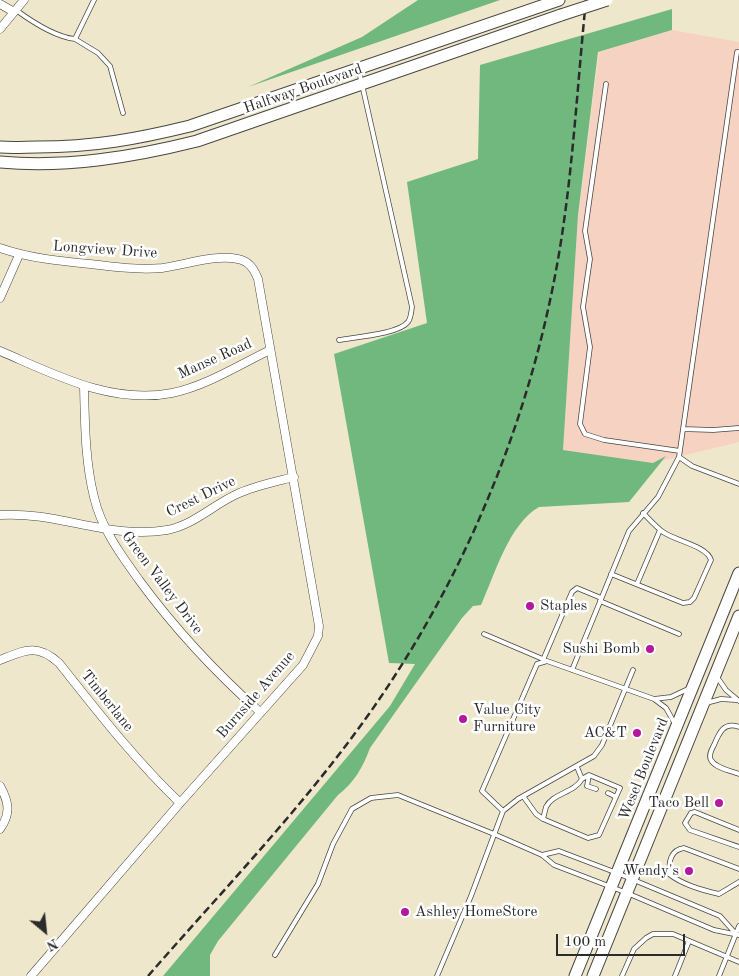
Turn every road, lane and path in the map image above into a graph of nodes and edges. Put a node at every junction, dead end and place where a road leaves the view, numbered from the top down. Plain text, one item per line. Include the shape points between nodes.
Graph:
1 (24, 0) edge
2 (94, 0) edge
3 (559, 0) edge
4 (607, 0) edge
5 (0, 4) edge
6 (15, 11) junction
7 (0, 28) edge
8 (75, 39) junction
9 (739, 52) edge
10 (358, 69) junction
11 (363, 84) junction
12 (606, 84) dead end
13 (123, 113) dead end
14 (0, 147) edge
15 (0, 162) edge
16 (0, 248) edge
17 (19, 255) junction
18 (238, 259) joint
19 (0, 298) edge
20 (339, 340) dead end
21 (270, 350) junction
22 (0, 351) edge
23 (84, 387) junction
24 (739, 428) edge
25 (684, 429) junction
26 (680, 451) junction
27 (679, 457) junction
28 (294, 477) junction
29 (739, 484) edge
30 (643, 513) junction
31 (0, 515) edge
32 (105, 528) junction
33 (660, 530) junction
34 (739, 573) edge
35 (611, 574) junction
36 (637, 584) junction
37 (601, 599) junction
38 (739, 616) edge
39 (484, 634) dead end
40 (679, 634) dead end
41 (0, 660) edge
42 (545, 660) junction
43 (572, 670) junction
44 (632, 670) dead end
45 (715, 674) junction
46 (692, 687) junction
47 (625, 688) junction
48 (654, 699) junction
49 (738, 700) edge
50 (704, 704) junction
51 (260, 712) junction
52 (739, 727) edge
53 (677, 728) junction
54 (577, 767) junction
55 (739, 774) edge
56 (589, 776) junction
57 (582, 779) junction
58 (0, 786) edge
59 (596, 789) dead end
60 (608, 794) dead end
61 (522, 796) junction
62 (616, 797) junction
63 (180, 803) junction
64 (503, 810) junction
65 (543, 819) junction
66 (0, 829) edge
67 (739, 830) edge
68 (494, 834) junction
69 (739, 847) edge
70 (542, 855) junction
71 (739, 869) edge
72 (617, 873) junction
73 (633, 879) junction
74 (739, 882) edge
75 (612, 887) junction
76 (627, 893) junction
77 (739, 926) edge
78 (737, 935) edge
79 (689, 940) junction
80 (275, 955) dead end
81 (727, 957) junction
82 (739, 962) edge
83 (31, 976) edge
84 (437, 976) edge
85 (575, 976) edge
86 (594, 976) edge
87 (622, 976) edge
88 (675, 976) edge
89 (720, 976) edge

1 - 6 street
2 - 8 lane
3 - 10 main road, Halfway Boulevard
4 - 11 main road, Halfway Boulevard, bridge
5 - 6 street
6 - 7 street
6 - 8 lane
8 - 13 lane via 98,53 110,66
9 - 25 lane
10 - 11 lane
10 - 14 main road, Halfway Boulevard via 228,114 148,137 108,144
11 - 15 main road, Halfway Boulevard via 197,141 152,152 64,163
11 - 20 lane via 412,307 408,323 398,330
12 - 26 lane via 586,231 590,259 583,307 590,347 580,424 585,434 604,440
16 - 17 street, Longview Drive
17 - 18 street, Longview Drive via 145,269
17 - 19 street
18 - 21 street, Burnside Avenue via 247,262 258,279
21 - 23 street, Manse Road via 210,379 172,392 122,394
21 - 28 street, Burnside Avenue
22 - 23 street, Manse Road
23 - 32 street, Green Valley Drive via 89,474
24 - 25 lane
25 - 26 lane
26 - 27 lane
27 - 29 lane via 692,466
27 - 30 lane via 658,497
28 - 32 street, Crest Drive via 236,494 183,526 168,530 131,531
28 - 51 street, Burnside Avenue via 318,612 318,636 303,664
30 - 33 lane
30 - 35 lane via 629,531
31 - 32 street, Crest Drive via 23,515
32 - 51 street, Green Valley Drive via 121,556 177,629 230,686
33 - 36 lane
33 - 36 lane via 705,550 711,560 690,602 683,603
34 - 46 main road, Wesel Boulevard
35 - 36 lane
35 - 37 lane
37 - 40 lane
37 - 42 lane via 577,588 572,592
37 - 43 lane
38 - 45 main road, Wesel Boulevard
39 - 42 lane
41 - 63 street, Timberlane via 31,650 49,654 132,755
42 - 43 lane
42 - 64 lane via 534,670 482,791
43 - 47 lane
44 - 47 lane
45 - 49 lane
45 - 50 main road, Wesel Boulevard
46 - 48 lane via 671,697
46 - 53 main road, Wesel Boulevard
47 - 48 lane
47 - 54 lane via 599,750
48 - 53 lane via 666,708
49 - 50 lane via 721,699
50 - 73 main road, Wesel Boulevard
51 - 63 street, Burnside Avenue
52 - 55 lane via 733,724 725,726 710,755 715,765
53 - 72 main road, Wesel Boulevard
54 - 57 lane
54 - 61 lane
56 - 57 lane
56 - 59 lane via 587,786
56 - 62 lane via 620,788
57 - 65 lane via 551,801
58 - 66 street via 9,806
60 - 62 lane
61 - 64 lane
61 - 65 lane
62 - 65 lane via 599,835 594,837 588,838
63 - 83 street, Burnside Avenue
64 - 68 lane
67 - 69 lane via 695,812 685,823 690,830
68 - 70 lane
68 - 80 lane via 398,795 372,798 352,810 333,844 318,884
68 - 84 lane
70 - 72 lane via 559,851
70 - 75 lane via 554,865
71 - 74 lane via 684,848 672,854 669,864 669,874 676,880 705,891 719,894
72 - 73 lane
72 - 75 main road, Wesel Boulevard
73 - 76 main road, Wesel Boulevard
73 - 78 lane via 720,916
75 - 76 lane
75 - 85 main road, Wesel Boulevard
76 - 78 lane via 714,930
76 - 86 main road, Wesel Boulevard
77 - 78 lane
78 - 81 lane
79 - 81 lane
79 - 87 lane via 673,934 653,934 634,949
79 - 88 lane
81 - 82 lane
81 - 89 lane

